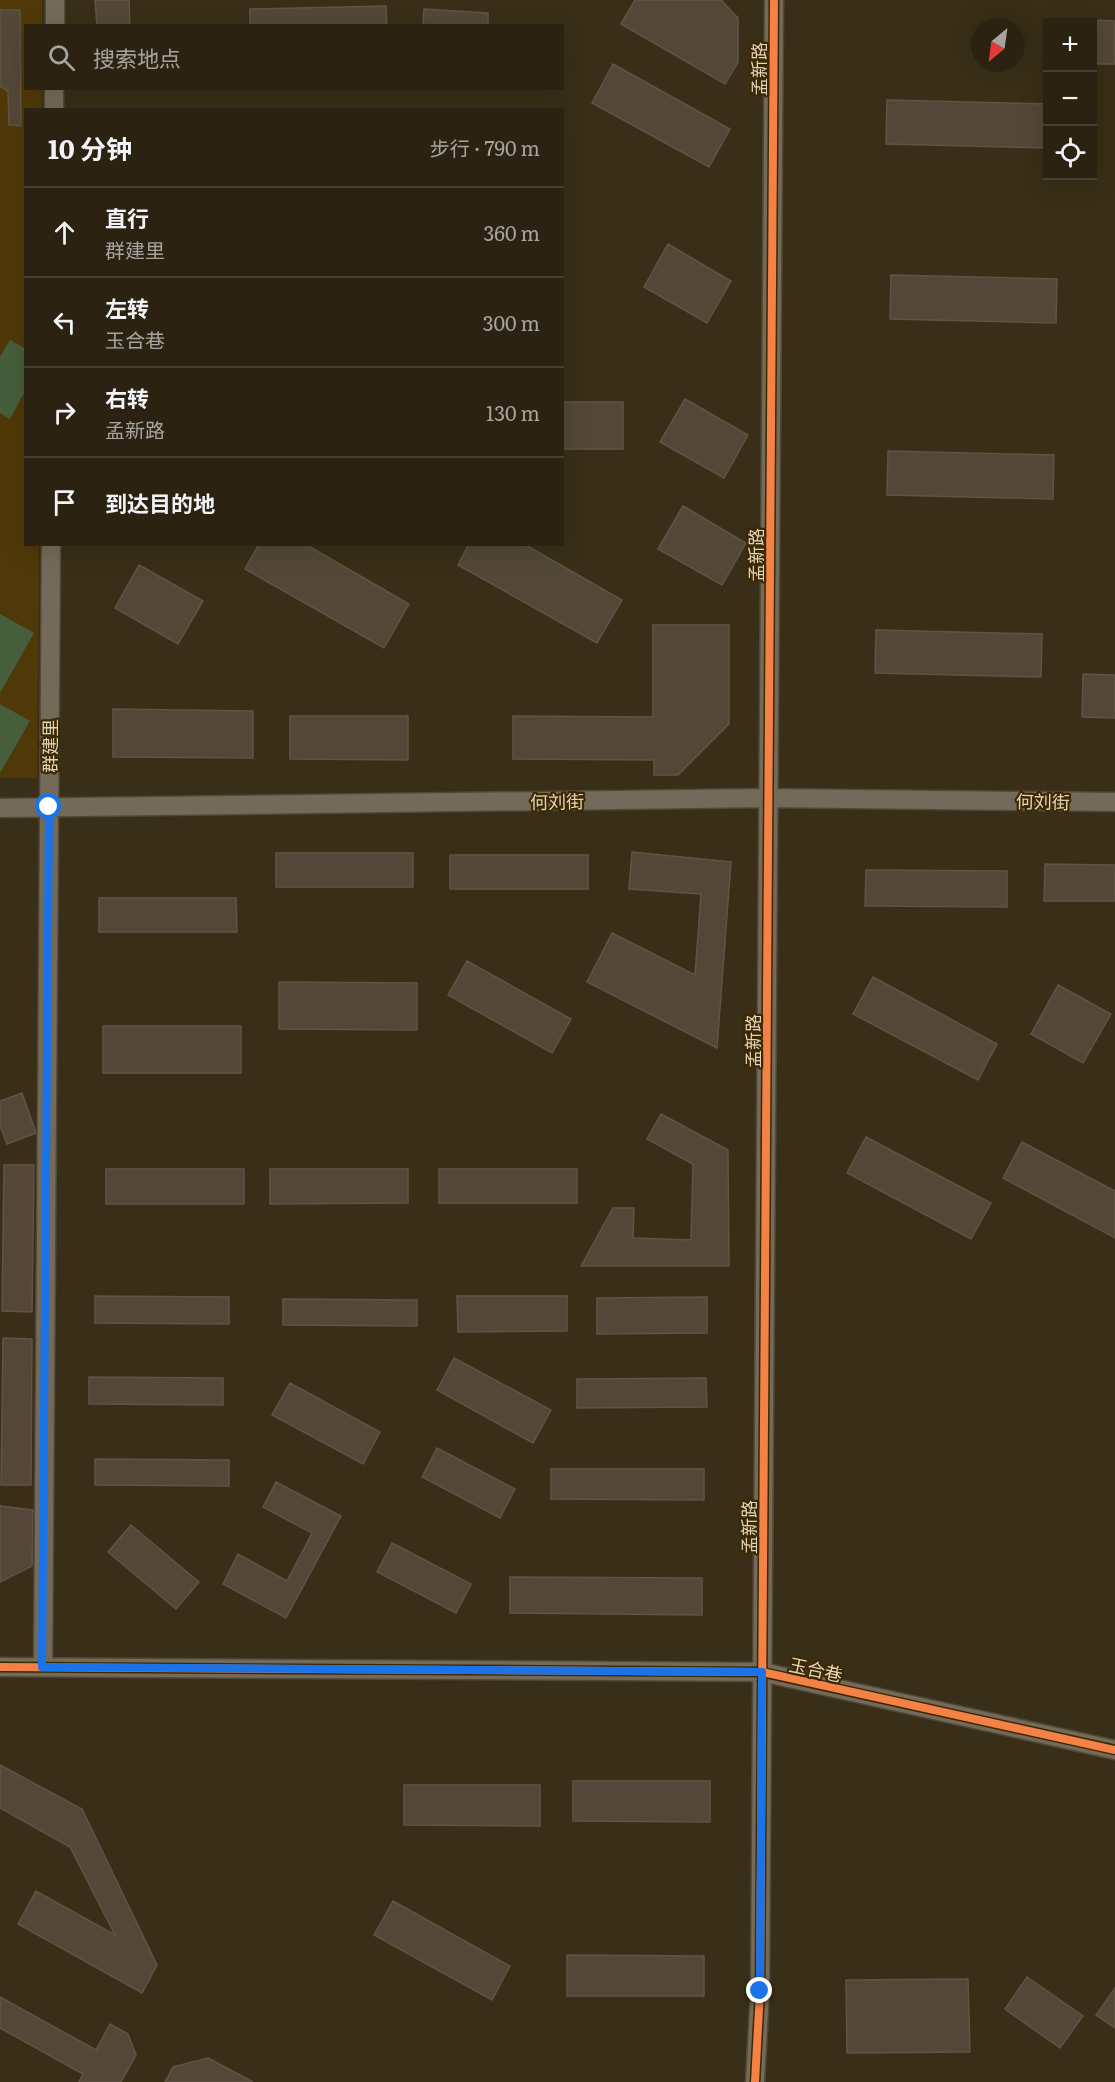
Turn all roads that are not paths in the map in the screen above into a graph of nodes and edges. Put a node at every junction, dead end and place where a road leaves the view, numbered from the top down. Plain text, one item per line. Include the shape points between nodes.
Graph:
1 (55, 0) edge
2 (774, 0) edge
3 (55, 24) edge
4 (54, 90) edge
5 (54, 108) edge
6 (51, 546) edge
7 (768, 798) junction
8 (1115, 802) edge
9 (49, 807) junction
10 (0, 808) edge
11 (0, 1667) edge
12 (42, 1667) junction
13 (762, 1672) junction
14 (1115, 1750) edge
15 (755, 2082) edge

1 - 3 street
2 - 7 street, 孟新路
4 - 5 street
6 - 9 street, 群建里
7 - 8 street, 何刘街
7 - 9 street, 何刘街
7 - 13 street, 孟新路
9 - 10 street, 何刘街
9 - 12 street, 群建里
11 - 12 street, 玉合巷
12 - 13 street, 玉合巷
13 - 14 street, 玉合巷
13 - 15 street, 孟新路 via 760,1991

